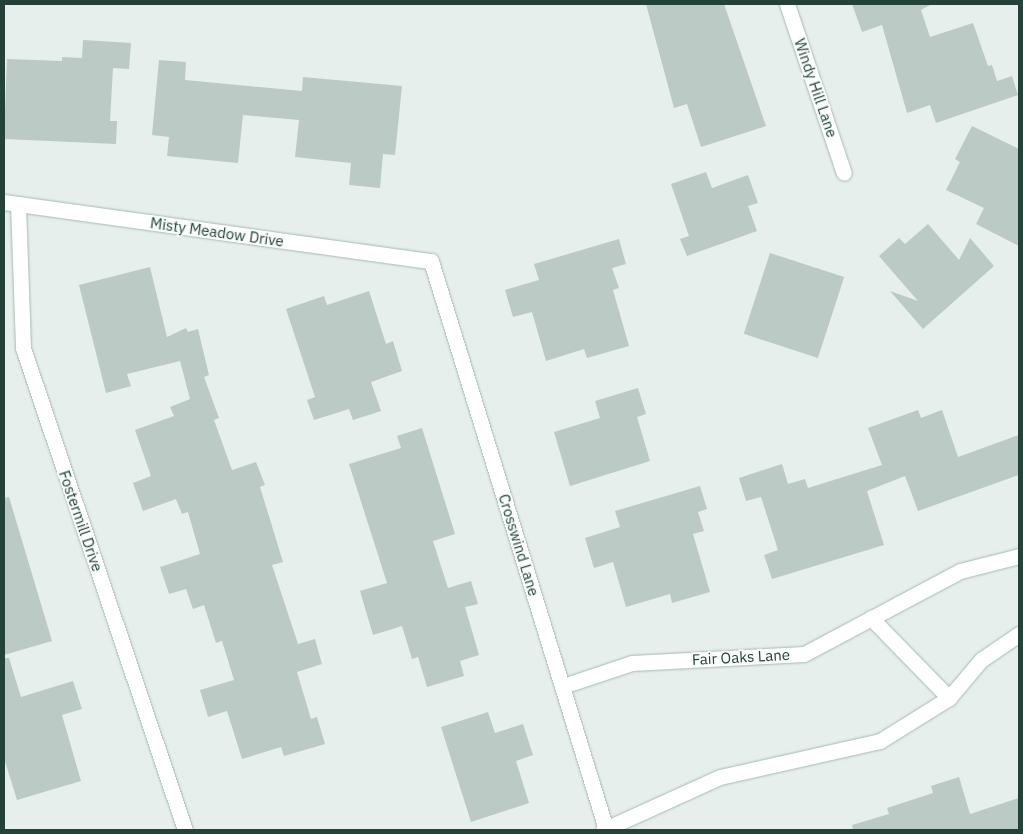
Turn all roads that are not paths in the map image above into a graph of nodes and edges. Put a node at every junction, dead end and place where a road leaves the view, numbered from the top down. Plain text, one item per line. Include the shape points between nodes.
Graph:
1 (787, 4) edge
2 (844, 173) dead end
3 (11, 203) edge
4 (431, 261) joint
5 (1019, 556) edge
6 (872, 618) junction
7 (1019, 634) edge
8 (564, 686) junction
9 (949, 698) junction
10 (185, 830) edge
11 (605, 830) edge

1 - 2 street, Windy Hill Lane
3 - 4 street, Misty Meadow Drive
3 - 10 street, Fostermill Drive via 23,348
4 - 8 street, Crosswind Lane
5 - 6 street, Fair Oaks Lane via 960,571
6 - 8 street, Fair Oaks Lane via 804,654 632,663
6 - 9 street
7 - 9 street via 981,660
8 - 11 street, Crosswind Lane
9 - 11 street via 880,742 720,777

